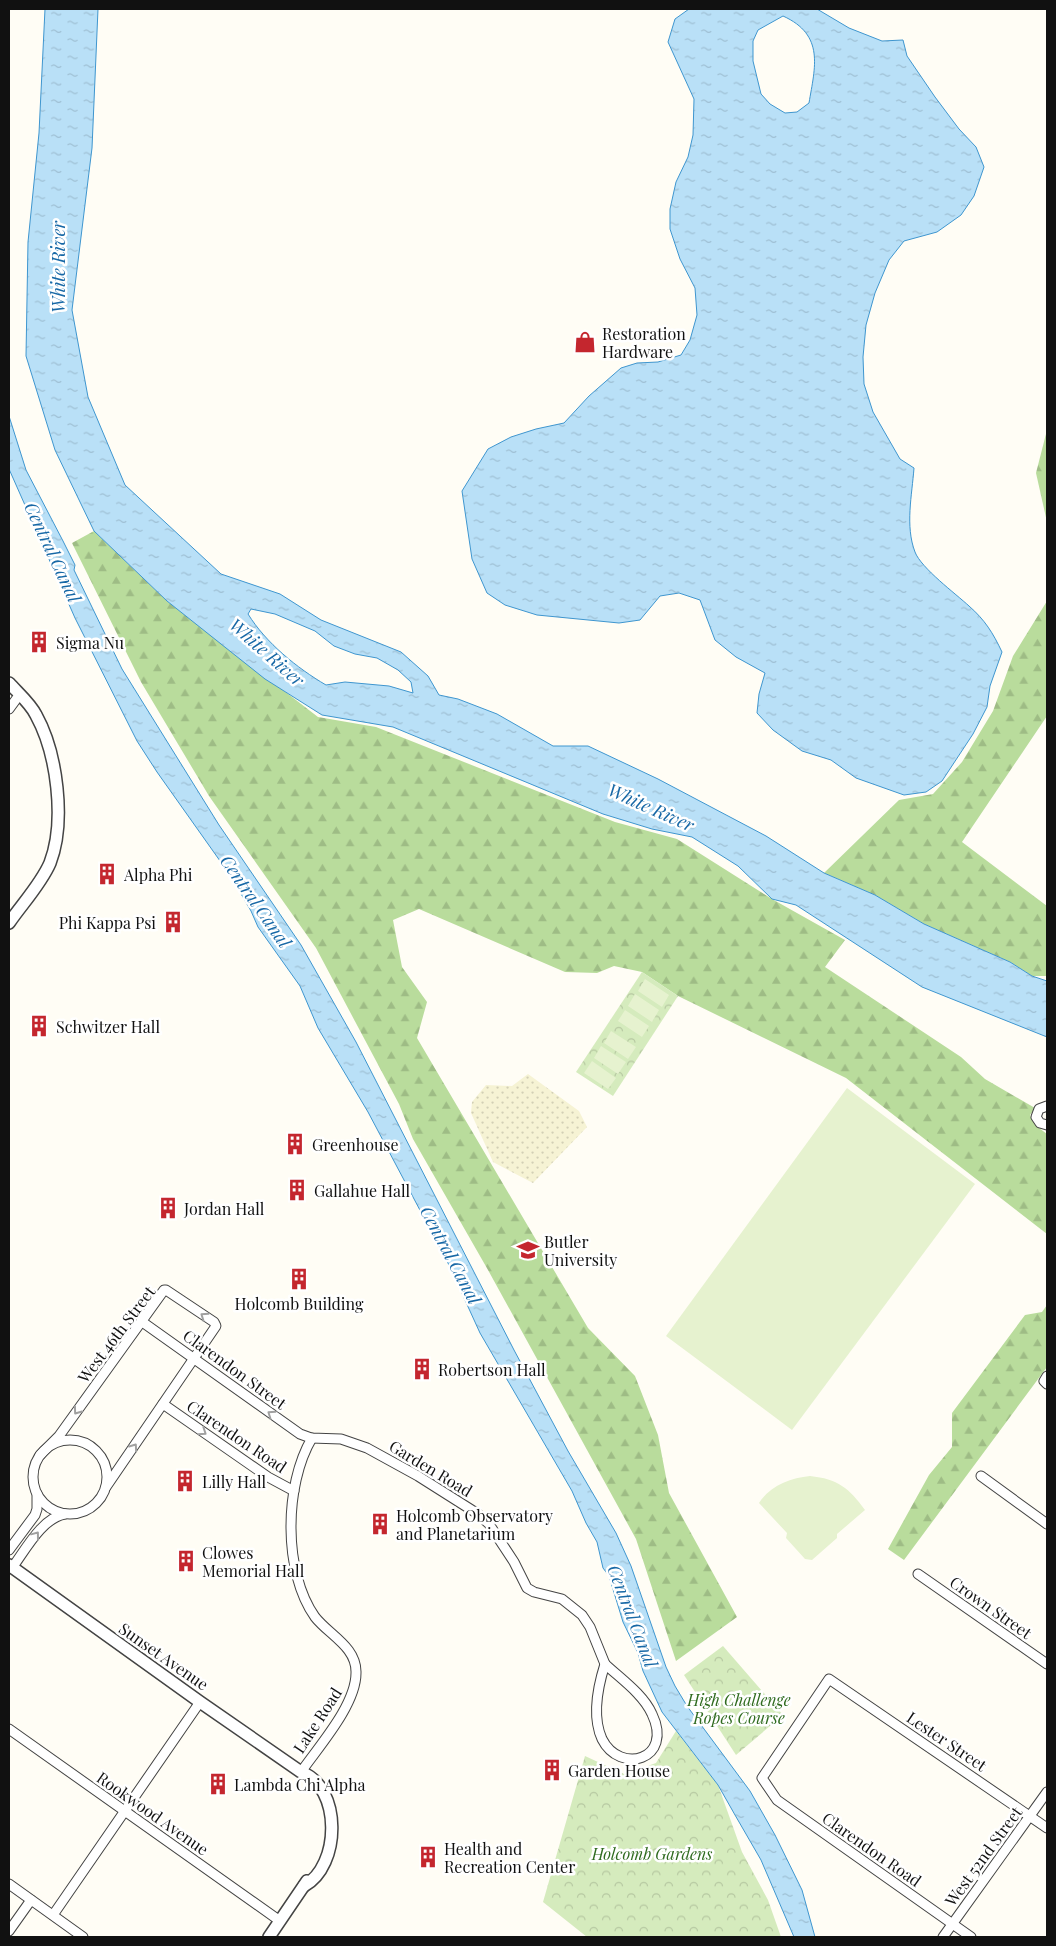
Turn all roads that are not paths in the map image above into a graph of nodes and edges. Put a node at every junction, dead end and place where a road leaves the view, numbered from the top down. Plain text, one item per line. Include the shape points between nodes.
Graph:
1 (9, 683) edge
2 (20, 694) junction
3 (9, 709) edge
4 (9, 923) edge
5 (1047, 1106) edge
6 (1047, 1125) edge
7 (142, 1321) junction
8 (194, 1358) junction
9 (163, 1404) junction
10 (312, 1438) junction
11 (40, 1455) junction
12 (982, 1476) dead end
13 (106, 1487) junction
14 (294, 1491) junction
15 (37, 1494) junction
16 (68, 1514) junction
17 (1047, 1524) edge
18 (9, 1550) edge
19 (11, 1566) edge
20 (918, 1574) dead end
21 (605, 1664) junction
22 (1047, 1664) edge
23 (829, 1679) joint
24 (200, 1702) junction
25 (9, 1729) edge
26 (301, 1772) junction
27 (1047, 1792) edge
28 (125, 1812) junction
29 (1030, 1816) junction
30 (1047, 1828) edge
31 (9, 1884) edge
32 (31, 1900) junction
33 (52, 1915) junction
34 (280, 1921) junction
35 (952, 1924) junction
36 (9, 1931) edge
37 (83, 1937) edge
38 (268, 1937) edge
39 (943, 1937) edge
40 (970, 1937) edge

1 - 2 street
2 - 3 street
2 - 4 street via 35,712 47,738 55,776 58,818 49,864
5 - 6 street via 1039,1109 1036,1117
7 - 8 street, Clarendon Street
8 -> 7 street, West 46th Street via 215,1328 214,1322 166,1290
7 -> 11 street, West 46th Street via 59,1436
8 - 9 street, West 46th Street
10 -> 8 street, Clarendon Street via 298,1433
13 -> 9 street, West 46th Street
9 -> 14 street, Clarendon Road via 262,1473
10 - 14 street, Lake Road via 299,1466
10 - 21 street, Garden Road via 341,1439 375,1452 481,1516 514,1562 527,1588 562,1600 582,1615
11 - 13 street via 48,1447 69,1440 91,1446 105,1464
11 - 15 street via 34,1472
12 - 17 street
13 - 16 street, West 46th Street via 92,1507
14 - 26 street, Lake Road via 293,1559 301,1592 320,1622 350,1651 357,1671 351,1698
15 - 16 street via 52,1509
15 - 18 street via 35,1515
19 -> 16 street, West 46th Street via 47,1521
19 - 24 street, Sunset Avenue
20 - 22 street, Crown Street
21 - 21 street, Garden Road via 598,1706 598,1725 603,1740 622,1758 646,1755 657,1741 653,1716 642,1699
23 - 29 street, Lester Street
23 - 35 street, Clarendon Road via 762,1778 777,1800
24 - 26 street, Sunset Avenue
24 - 28 street
25 - 28 street, Rookwood Avenue
26 - 34 street, Sunset Avenue via 323,1810 327,1830 324,1858
27 - 29 street, West 52nd Street
28 - 33 street
28 - 34 street, Rookwood Avenue
29 - 30 street, Lester Street
29 - 35 street, West 52nd Street
31 - 32 street
32 - 33 street
32 - 36 street
33 - 37 street
34 - 38 street
35 - 39 street, West 52nd Street
35 - 40 street, Clarendon Road

